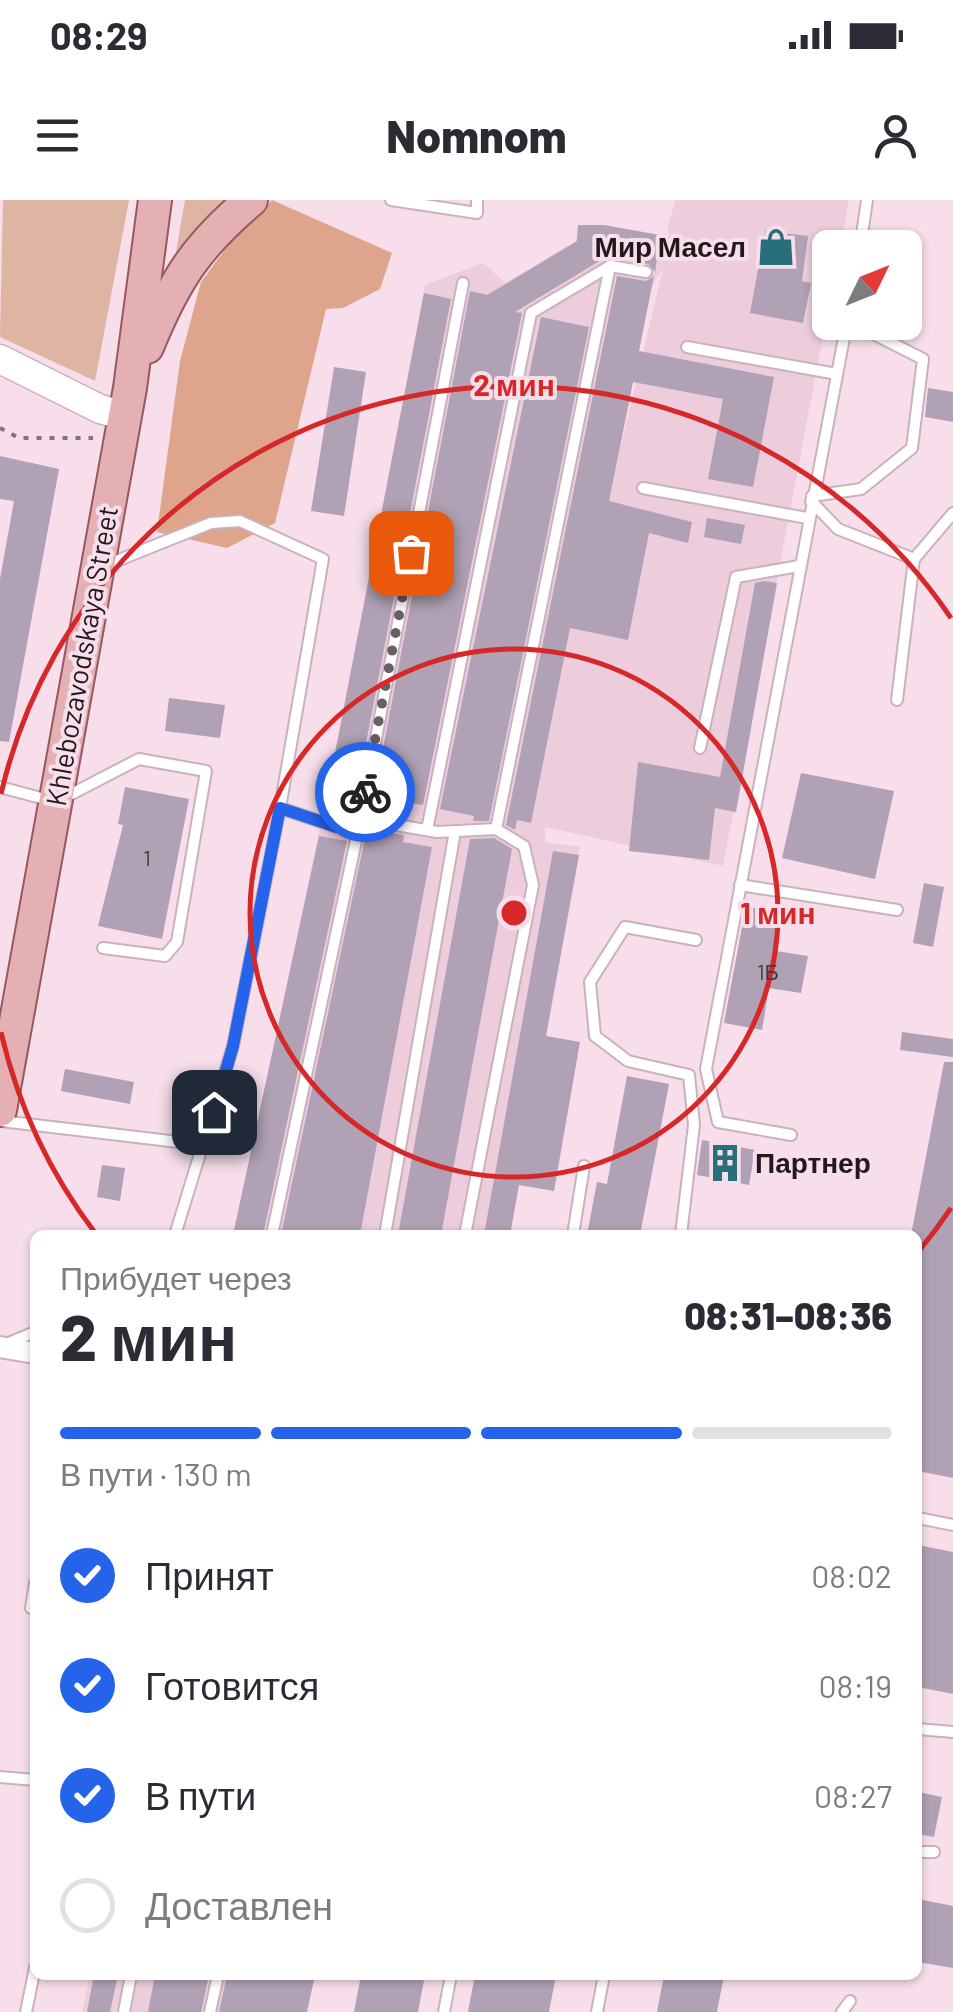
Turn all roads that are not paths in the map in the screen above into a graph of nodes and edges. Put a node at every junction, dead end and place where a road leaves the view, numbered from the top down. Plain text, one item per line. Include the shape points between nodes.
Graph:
1 (155, 200) edge
2 (251, 200) edge
3 (392, 200) edge
4 (478, 200) edge
5 (867, 200) edge
6 (863, 230) edge
7 (610, 266) junction
8 (646, 272) dead end
9 (463, 284) dead end
10 (844, 340) edge
11 (885, 340) edge
12 (686, 347) dead end
13 (0, 359) edge
14 (836, 374) junction
15 (128, 402) junction
16 (644, 488) dead end
17 (811, 499) junction
18 (953, 513) edge
19 (807, 518) junction
20 (914, 560) junction
21 (799, 566) junction
22 (98, 568) junction
23 (897, 700) dead end
24 (700, 748) dead end
25 (0, 787) edge
26 (56, 802) junction
27 (280, 808) junction
28 (360, 822) junction
29 (427, 830) junction
30 (496, 830) junction
31 (455, 831) junction
32 (740, 885) junction
33 (896, 910) dead end
34 (696, 940) dead end
35 (103, 948) dead end
36 (1, 1103) edge
37 (791, 1136) dead end
38 (204, 1145) junction
39 (584, 1166) dead end
40 (177, 1230) edge
41 (273, 1230) edge
42 (386, 1230) edge
43 (466, 1230) edge
44 (574, 1230) edge
45 (682, 1230) edge
46 (30, 1334) edge
47 (0, 1346) edge
48 (30, 1352) edge
49 (922, 1519) edge
50 (953, 1525) edge
51 (922, 1729) edge
52 (953, 1732) edge
53 (0, 1777) edge
54 (30, 1780) edge
55 (922, 1852) edge
56 (934, 1852) dead end
57 (33, 1980) edge
58 (131, 1980) edge
59 (217, 1980) edge
60 (450, 1980) edge
61 (603, 1980) edge
62 (850, 2001) dead end
63 (26, 2012) edge
64 (124, 2012) edge
65 (210, 2012) edge
66 (444, 2012) edge
67 (597, 2012) edge
68 (842, 2012) edge

1 - 15 main road, Khlebozavodskaya Street
2 - 15 main road via 195,252 171,288
3 - 4 lane via 477,213
5 - 6 lane
7 - 8 lane
7 - 29 lane via 531,313
7 - 30 lane
9 - 28 lane
10 - 14 lane
11 - 17 lane via 923,359 912,448 861,489
12 - 14 lane
13 - 15 street via 100,409
14 - 17 lane
15 - 22 main road, Khlebozavodskaya Street
16 - 19 lane
17 - 19 lane
17 - 20 lane via 838,530
18 - 20 lane
19 - 21 lane
20 - 23 lane
21 - 24 lane via 736,577
21 - 32 lane
22 - 26 main road, Khlebozavodskaya Street
22 - 27 lane via 211,522 240,521 324,559
25 - 26 lane
26 - 35 lane via 138,759 206,771 177,942 165,956
26 - 36 main road, Khlebozavodskaya Street
27 - 28 lane via 337,827
27 - 38 lane via 233,1046
28 - 29 lane
28 - 41 lane
29 - 31 lane
30 - 31 lane
30 - 43 lane via 524,846 533,885
31 - 42 lane
32 - 33 lane
32 - 37 lane via 706,1069 718,1122
34 - 45 lane via 625,928 590,982 596,1036 628,1061 689,1075 694,1125
36 - 38 lane
38 - 40 lane
39 - 44 lane
46 - 47 lane
47 - 48 street
49 - 50 lane
51 - 52 lane
53 - 54 lane
55 - 56 lane
57 - 63 lane
58 - 64 lane
59 - 65 lane
60 - 66 lane
61 - 67 lane
62 - 68 lane

